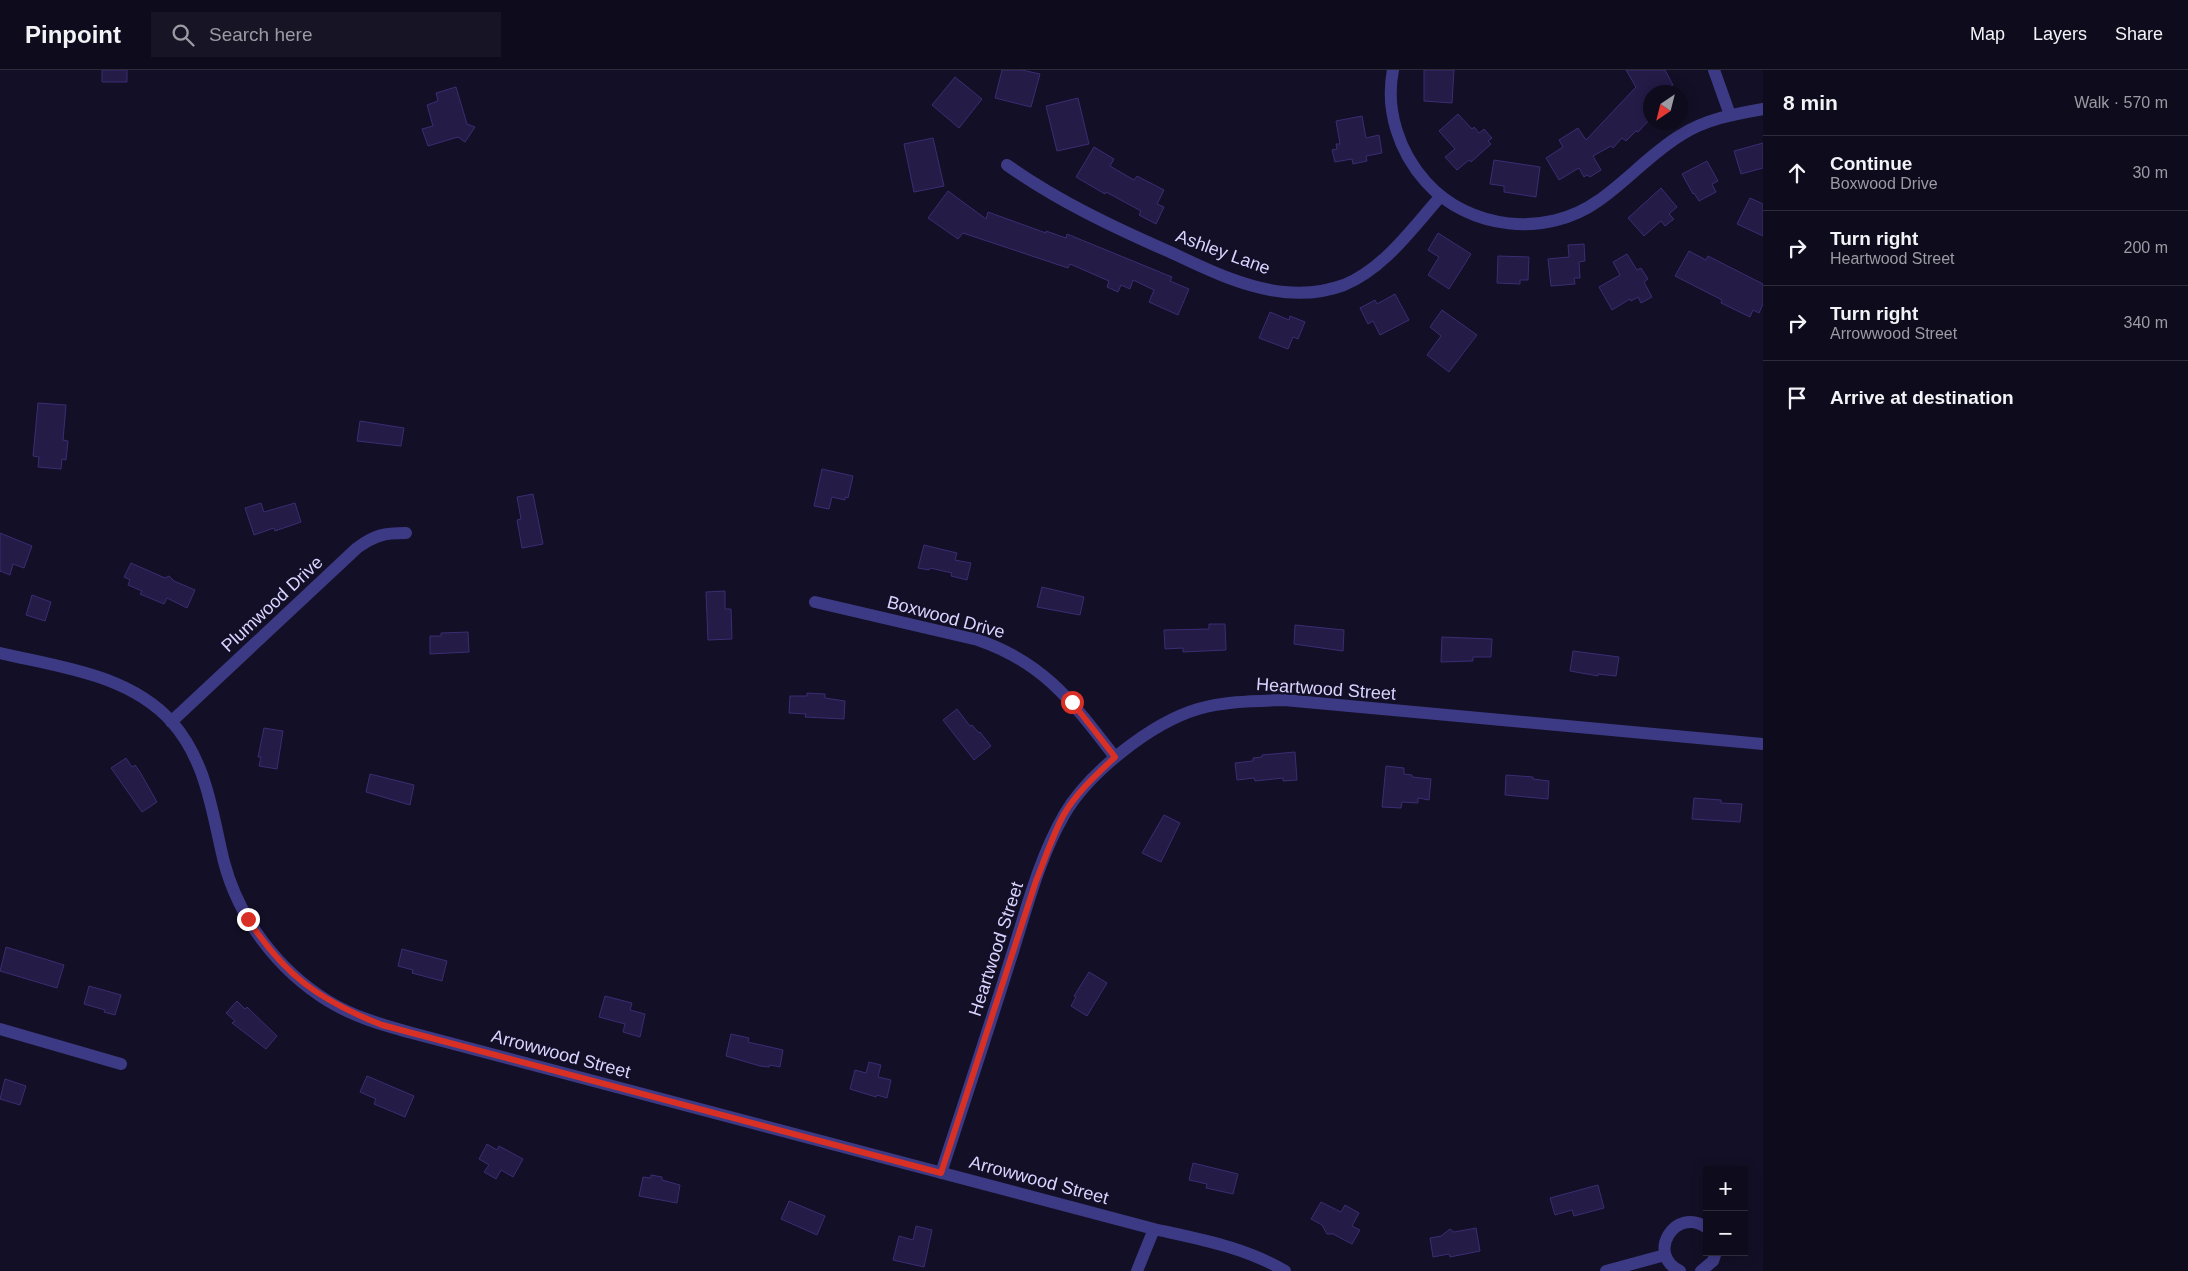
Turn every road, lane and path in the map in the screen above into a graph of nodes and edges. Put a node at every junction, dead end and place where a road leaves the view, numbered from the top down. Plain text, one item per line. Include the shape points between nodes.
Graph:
1 (1393, 70) edge
2 (1714, 70) edge
3 (1763, 108) edge
4 (1730, 115) junction
5 (1007, 165) dead end
6 (1441, 196) junction
7 (406, 533) dead end
8 (815, 602) dead end
9 (0, 653) edge
10 (171, 722) junction
11 (1763, 744) edge
12 (1115, 757) junction
13 (0, 1029) edge
14 (121, 1064) dead end
15 (941, 1173) junction
16 (1703, 1226) edge
17 (1154, 1229) junction
18 (1665, 1255) junction
19 (1715, 1256) edge
20 (1136, 1271) edge
21 (1285, 1271) edge
22 (1606, 1271) edge
23 (1680, 1271) edge
24 (1701, 1271) edge

1 - 6 street via 1392,104 1398,134 1411,162
2 - 4 street
3 - 4 street
4 - 6 street via 1681,135 1598,201 1557,220 1527,225 1496,222 1467,212
5 - 6 street, Ashley Lane via 1039,188 1120,230 1210,270 1283,292 1312,293 1352,280 1374,266
7 - 10 street, Plumwood Drive via 386,533 369,538
8 - 12 street, Boxwood Drive via 999,647 1039,671 1056,686
9 - 10 street, Arrowwood Street via 112,681 142,698
10 - 15 street, Arrowwood Street via 195,756 204,778 225,864 248,919 283,964 329,1001 382,1025
11 - 12 street, Heartwood Street via 1284,700 1224,704 1197,710 1151,732
12 - 15 street, Heartwood Street via 1077,797 1054,836 1036,881
13 - 14 street
15 - 17 street, Arrowwood Street
16 - 18 street via 1694,1222 1677,1225 1666,1238
17 - 20 street
17 - 21 street, Arrowwood Street via 1232,1247
18 - 22 street
18 - 23 street
19 - 24 street

